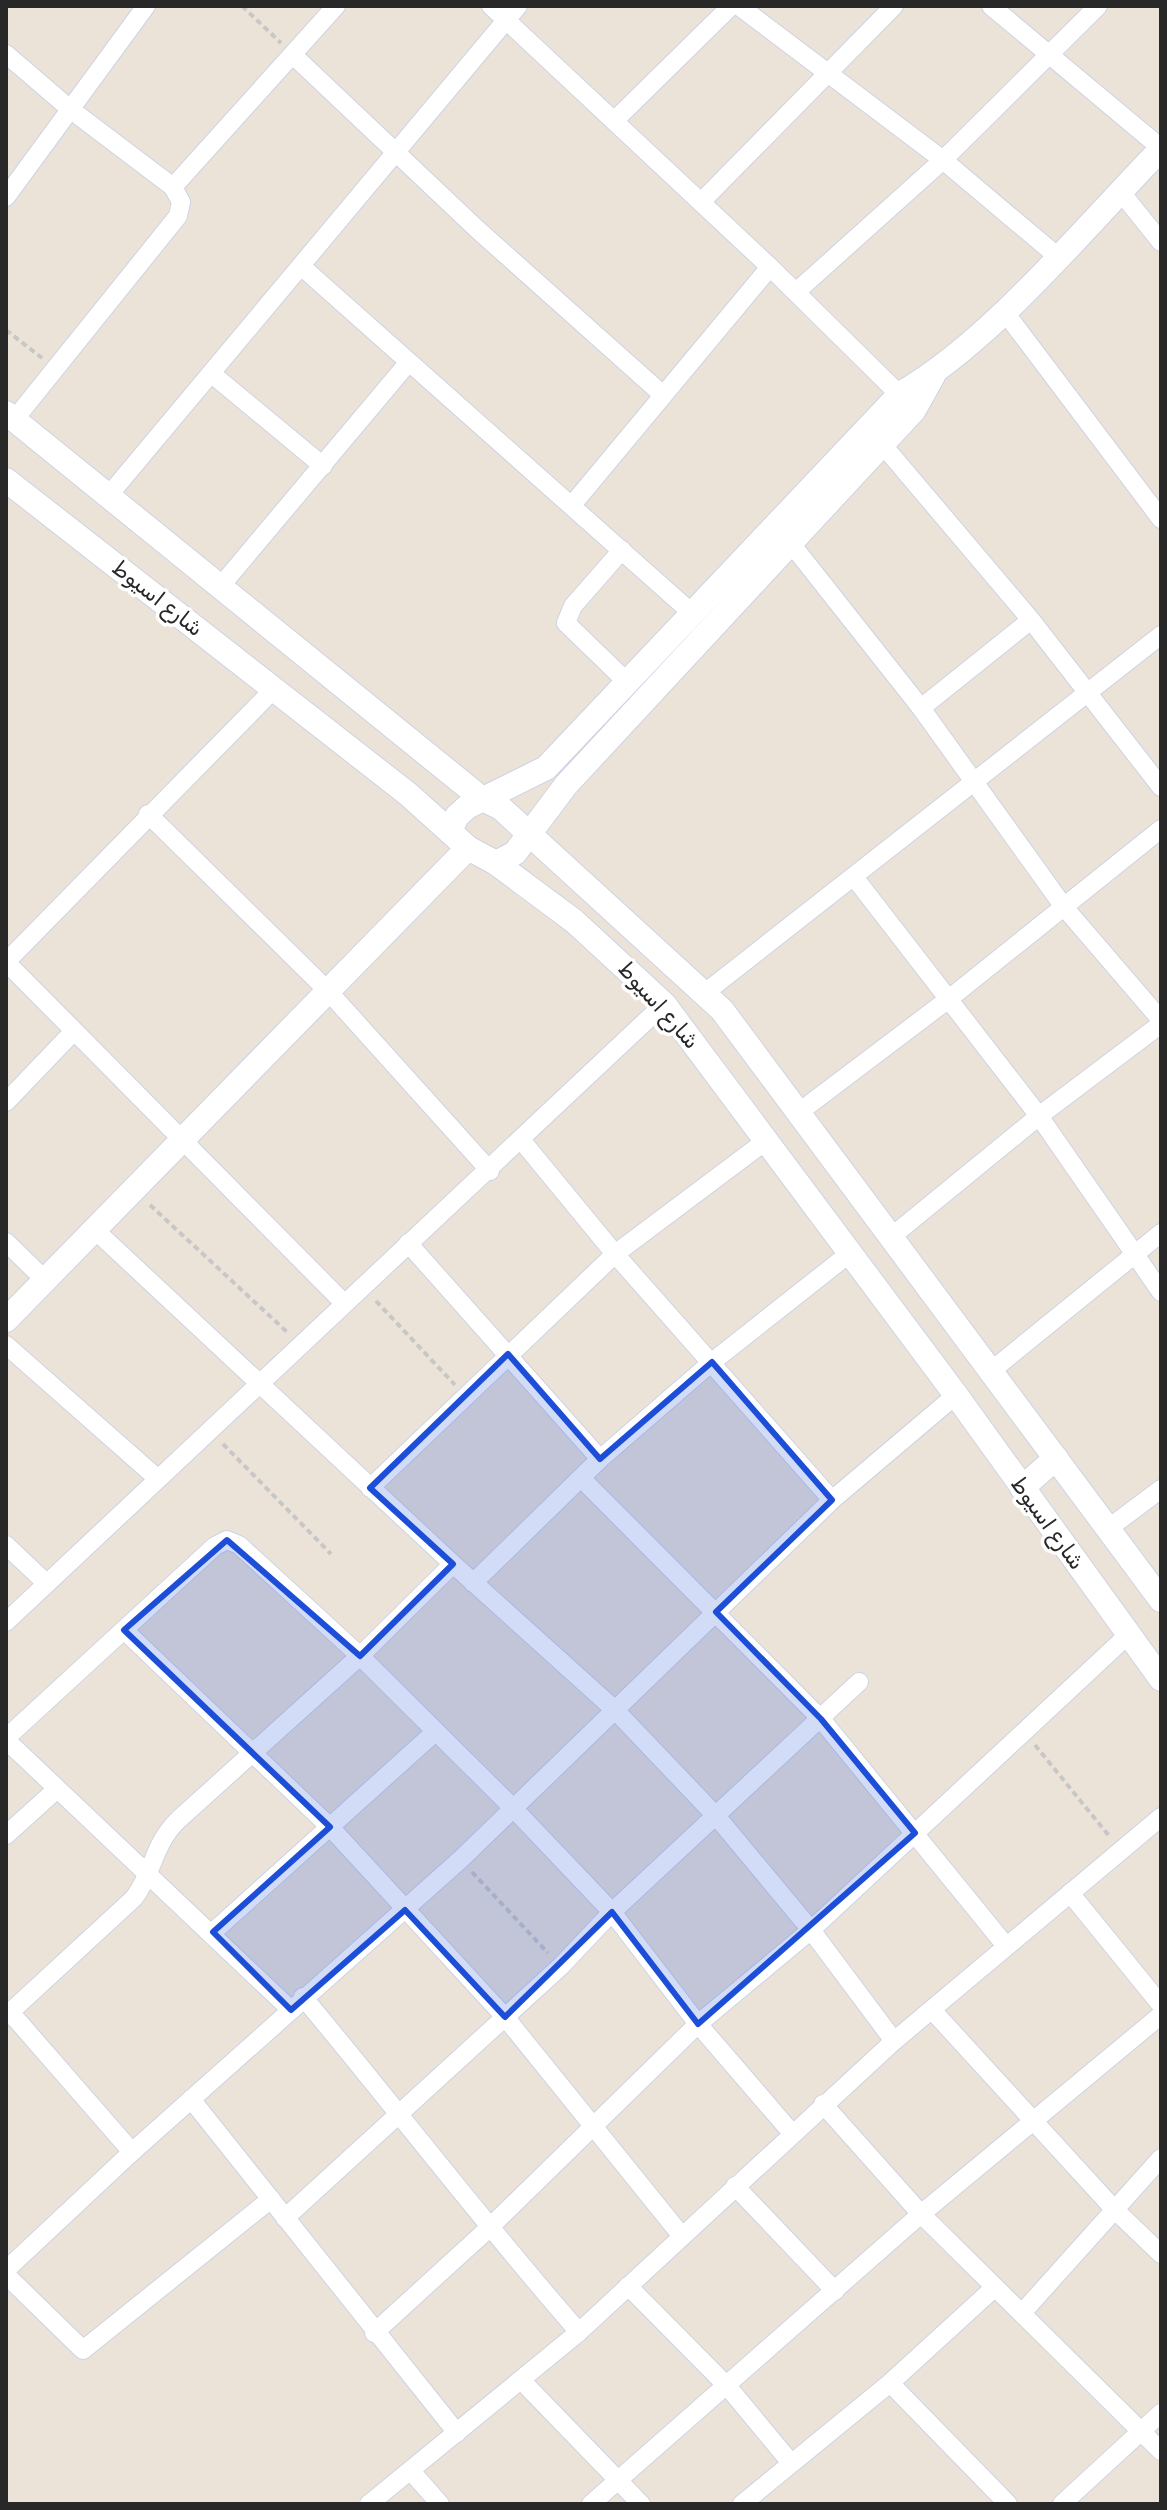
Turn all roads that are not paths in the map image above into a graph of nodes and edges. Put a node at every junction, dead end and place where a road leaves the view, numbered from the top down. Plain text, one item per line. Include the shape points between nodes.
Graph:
1 (146, 6) edge
2 (336, 6) edge
3 (491, 6) edge
4 (731, 6) edge
5 (739, 6) edge
6 (894, 6) edge
7 (991, 6) edge
8 (1098, 6) edge
9 (512, 13) edge
10 (1050, 53) junction
11 (6, 54) edge
12 (294, 56) junction
13 (827, 71) junction
14 (70, 109) junction
15 (614, 121) junction
16 (1161, 148) edge
17 (397, 154) junction
18 (943, 160) junction
19 (173, 187) junction
20 (1120, 191) junction
21 (6, 197) edge
22 (701, 202) junction
23 (1161, 242) edge
24 (1057, 256) junction
25 (301, 266) junction
26 (770, 267) junction
27 (796, 292) junction
28 (1004, 311) junction
29 (408, 363) junction
30 (212, 374) junction
31 (663, 395) junction
32 (907, 402) junction
33 (10, 416) edge
34 (882, 444) junction
35 (323, 466) junction
36 (6, 480) edge
37 (109, 495) junction
38 (572, 505) junction
39 (1161, 519) edge
40 (789, 541) junction
41 (622, 550) junction
42 (219, 588) junction
43 (693, 614) junction
44 (1031, 620) junction
45 (1161, 635) edge
46 (628, 683) junction
47 (274, 689) junction
48 (1090, 694) junction
49 (921, 708) junction
50 (546, 768) junction
51 (974, 781) junction
52 (566, 785) junction
53 (1161, 787) edge
54 (481, 798) junction
55 (148, 814) junction
56 (451, 829) junction
57 (1161, 829) edge
58 (528, 835) junction
59 (468, 848) junction
60 (496, 863) junction
61 (854, 877) junction
62 (1064, 907) junction
63 (6, 962) edge
64 (328, 991) junction
65 (706, 992) junction
66 (950, 998) junction
67 (664, 1004) junction
68 (1161, 1022) edge
69 (74, 1031) junction
70 (6, 1102) edge
71 (798, 1113) junction
72 (1039, 1116) junction
73 (185, 1139) junction
74 (767, 1140) junction
75 (522, 1141) junction
76 (490, 1171) junction
77 (95, 1230) junction
78 (1161, 1233) edge
79 (891, 1237) junction
80 (6, 1242) edge
81 (408, 1243) junction
82 (850, 1253) junction
83 (615, 1254) junction
84 (1135, 1255) junction
85 (45, 1280) junction
86 (1161, 1292) edge
87 (343, 1302) junction
88 (6, 1320) edge
89 (6, 1345) edge
90 (508, 1354) junction
91 (712, 1362) junction
92 (991, 1371) junction
93 (258, 1382) junction
94 (956, 1395) junction
95 (1056, 1458) junction
96 (600, 1459) junction
97 (157, 1478) junction
98 (581, 1478) junction
99 (370, 1488) junction
100 (1022, 1488) junction
101 (1161, 1489) edge
102 (832, 1500) junction
103 (1109, 1528) junction
104 (6, 1545) edge
105 (453, 1564) junction
106 (45, 1582) junction
107 (473, 1583) junction
108 (1161, 1600) edge
109 (716, 1612) junction
110 (6, 1622) edge
111 (124, 1630) junction
112 (1129, 1634) junction
113 (360, 1656) junction
114 (1161, 1679) edge
115 (859, 1682) dead end
116 (615, 1710) junction
117 (821, 1719) junction
118 (434, 1733) junction
119 (6, 1739) edge
120 (253, 1753) junction
121 (57, 1789) junction
122 (513, 1808) junction
123 (717, 1817) junction
124 (1161, 1817) edge
125 (330, 1827) junction
126 (915, 1833) junction
127 (6, 1835) edge
128 (148, 1877) junction
129 (1070, 1893) junction
130 (405, 1910) junction
131 (612, 1912) junction
132 (811, 1930) junction
133 (213, 1932) junction
134 (1006, 1946) junction
135 (297, 2003) junction
136 (1161, 2005) edge
137 (932, 2010) junction
138 (8, 2014) edge
139 (1161, 2015) edge
140 (505, 2017) junction
141 (698, 2024) junction
142 (894, 2041) junction
143 (191, 2099) junction
144 (823, 2104) junction
145 (401, 2114) junction
146 (1032, 2120) junction
147 (594, 2123) junction
148 (791, 2132) junction
149 (132, 2152) junction
150 (1161, 2158) edge
151 (735, 2186) junction
152 (271, 2199) junction
153 (1114, 2209) junction
154 (921, 2214) junction
155 (285, 2218) junction
156 (488, 2229) junction
157 (681, 2235) junction
158 (1161, 2254) edge
159 (6, 2273) edge
160 (628, 2286) junction
161 (994, 2288) junction
162 (835, 2291) junction
163 (1022, 2313) junction
164 (579, 2332) junction
165 (374, 2333) junction
166 (522, 2381) junction
167 (890, 2383) junction
168 (728, 2387) junction
169 (1161, 2413) edge
170 (1142, 2430) junction
171 (457, 2433) junction
172 (1161, 2451) edge
173 (791, 2463) junction
174 (411, 2471) junction
175 (619, 2482) junction
176 (369, 2504) edge
177 (440, 2504) edge
178 (591, 2504) edge
179 (641, 2504) edge
180 (742, 2504) edge
181 (1008, 2504) edge
182 (1062, 2504) edge

1 - 14 street
2 - 12 street
3 - 9 street
4 - 15 street
5 - 13 street
6 - 13 street
7 - 10 street
8 - 10 street
9 - 15 street
9 - 17 street
10 - 16 street
10 - 18 street
11 - 14 street
12 - 17 street
12 - 19 street
13 - 18 street
13 - 22 street
14 - 19 street
14 - 21 street
15 - 22 street
16 - 20 street
17 - 25 street
17 - 31 street
18 - 24 street
18 - 27 street
19 - 33 street via 181,202 178,216
20 - 23 street
20 - 24 street
22 - 26 street
24 - 28 street
25 - 29 street
25 - 30 street
26 - 27 street
26 - 31 street
27 - 32 street
28 - 32 street
28 - 39 street
29 - 35 street
29 - 38 street
30 - 35 street
30 - 37 street
31 - 38 street
32 - 34 street
32 - 43 street
33 - 37 street, شارع اسيوط
34 - 40 street
34 - 44 street
35 - 42 street
36 - 47 street, شارع اسيوط
37 - 42 street, شارع اسيوط
38 - 41 street
40 - 49 street
40 - 52 street
41 - 43 street
41 - 46 street via 573,606 566,623
42 - 54 street, شارع اسيوط
43 - 46 street
44 - 48 street
44 - 49 street
45 - 48 street
46 - 50 street
47 - 55 street
47 - 56 street, شارع اسيوط
48 - 51 street
48 - 53 street
49 - 51 street
50 - 52 street
50 - 54 street
51 - 61 street
51 - 62 street
52 - 58 street
54 - 56 street via 457,816
54 - 58 street, شارع اسيوط via 501,808
55 - 63 street
55 - 64 street
56 - 59 street, شارع اسيوط
57 - 62 street
58 - 60 street via 515,853
58 - 65 street, شارع اسيوط
59 - 60 street, شارع اسيوط
59 - 64 street
60 - 67 street, شارع اسيوط via 574,921
61 - 65 street
61 - 66 street
62 - 66 street
62 - 68 street
63 - 69 street
64 - 73 street
64 - 76 street
65 - 71 street, شارع اسيوط
66 - 71 street
66 - 72 street
67 - 74 street, شارع اسيوط
67 - 75 street
68 - 72 street
69 - 70 street
69 - 73 street
71 - 79 street, شارع اسيوط
72 - 79 street
72 - 84 street
73 - 77 street
73 - 87 street
74 - 82 street, شارع اسيوط
74 - 83 street
75 - 76 street
75 - 83 street
76 - 81 street
77 - 85 street
77 - 93 street
78 - 84 street
79 - 92 street, شارع اسيوط
80 - 85 street
81 - 87 street
81 - 90 street
82 - 91 street
82 - 94 street, شارع اسيوط
83 - 90 street
83 - 91 street
84 - 86 street
84 - 92 street
85 - 88 street
87 - 93 street
89 - 97 street
90 - 96 street
90 - 99 street
91 - 96 street
91 - 102 street
92 - 95 street, شارع اسيوط
93 - 97 street
93 - 99 street
94 - 100 street, شارع اسيوط
94 - 102 street
95 - 100 street
95 - 103 street, شارع اسيوط
96 - 98 street
97 - 106 street
98 - 107 street
98 - 109 street
99 - 105 street
100 - 112 street, شارع اسيوط
101 - 103 street
102 - 109 street
103 - 108 street, شارع اسيوط
104 - 106 street
105 - 107 street
105 - 113 street
106 - 110 street
107 - 116 street
109 - 116 street
109 - 117 street
111 - 113 street via 227,1540 239,1545
111 - 119 street
111 - 120 street
112 - 114 street, شارع اسيوط
112 - 126 street
113 - 118 street
113 - 120 street
115 - 117 street
116 - 122 street
116 - 123 street
117 - 123 street
117 - 126 street
118 - 122 street
118 - 125 street
119 - 121 street
120 - 125 street
120 - 128 street via 168,1830 152,1857
121 - 127 street
121 - 128 street
122 - 130 street
122 - 131 street
123 - 131 street
123 - 132 street
124 - 129 street
125 - 130 street
125 - 133 street
126 - 132 street
126 - 134 street
128 - 133 street
128 - 138 street via 134,1898
129 - 134 street
129 - 136 street
130 - 135 street
130 - 140 street
131 - 140 street
131 - 141 street
132 - 141 street
132 - 142 street
133 - 135 street
134 - 137 street
135 - 143 street
135 - 145 street
137 - 142 street
137 - 146 street
138 - 149 street
139 - 146 street
140 - 145 street
140 - 147 street
141 - 147 street
141 - 148 street
142 - 144 street
143 - 149 street
143 - 152 street
144 - 148 street
144 - 154 street
145 - 155 street
145 - 156 street
146 - 153 street
146 - 154 street
147 - 156 street
147 - 157 street
148 - 151 street
149 - 159 street
150 - 153 street
151 - 157 street
151 - 162 street
152 - 155 street
152 - 159 street via 83,2350
153 - 158 street
153 - 163 street
154 - 161 street
154 - 162 street
155 - 165 street
156 - 164 street
156 - 165 street
157 - 160 street
160 - 164 street
160 - 168 street
161 - 163 street
161 - 167 street
162 - 168 street
163 - 170 street
164 - 166 street
165 - 171 street
166 - 171 street
166 - 175 street
167 - 173 street
167 - 181 street
168 - 173 street
168 - 175 street
169 - 170 street
170 - 172 street
170 - 182 street
171 - 174 street
173 - 180 street
174 - 176 street
174 - 177 street
175 - 178 street
175 - 179 street

